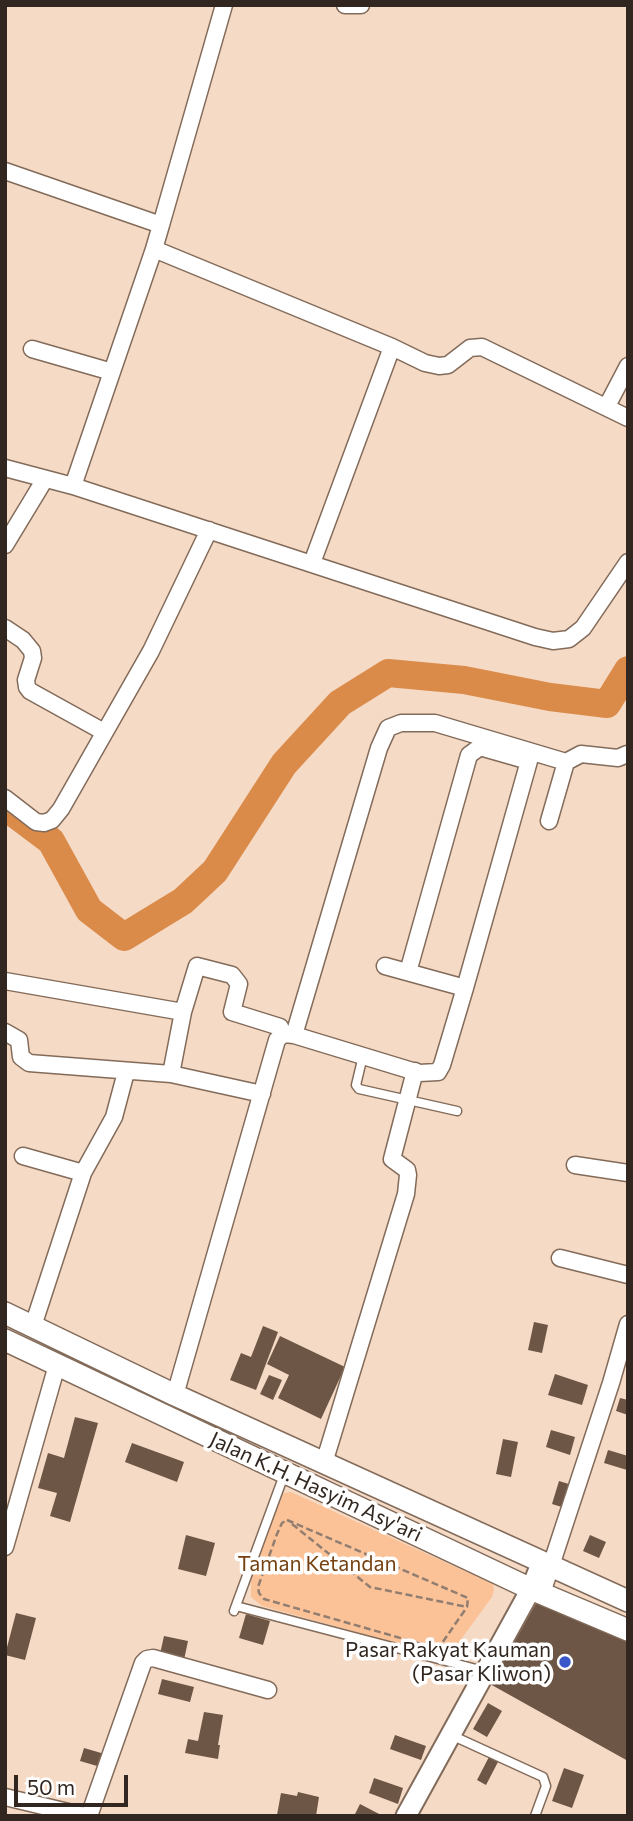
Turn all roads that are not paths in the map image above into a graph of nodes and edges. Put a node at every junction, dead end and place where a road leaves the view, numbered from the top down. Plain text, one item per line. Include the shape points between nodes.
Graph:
1 (224, 5) edge
2 (345, 5) edge
3 (361, 5) edge
4 (5, 171) edge
5 (161, 225) junction
6 (154, 249) junction
7 (391, 347) junction
8 (32, 349) dead end
9 (628, 366) edge
10 (112, 372) junction
11 (607, 407) junction
12 (628, 418) edge
13 (5, 468) edge
14 (45, 480) junction
15 (73, 486) junction
16 (209, 530) junction
17 (5, 545) edge
18 (628, 562) edge
19 (312, 563) junction
20 (5, 628) edge
21 (104, 733) junction
22 (628, 754) edge
23 (531, 756) junction
24 (566, 762) junction
25 (5, 798) edge
26 (549, 821) dead end
27 (385, 966) dead end
28 (408, 972) junction
29 (5, 981) edge
30 (465, 988) junction
31 (183, 1012) junction
32 (5, 1032) edge
33 (288, 1035) junction
34 (363, 1056) junction
35 (126, 1072) junction
36 (415, 1072) junction
37 (171, 1074) junction
38 (262, 1094) junction
39 (407, 1101) junction
40 (457, 1111) dead end
41 (23, 1156) dead end
42 (575, 1166) dead end
43 (83, 1173) junction
44 (628, 1173) edge
45 (560, 1258) dead end
46 (628, 1275) edge
47 (5, 1313) edge
48 (628, 1324) edge
49 (33, 1326) junction
50 (5, 1340) edge
51 (57, 1365) junction
52 (175, 1395) junction
53 (324, 1463) junction
54 (285, 1472) junction
55 (5, 1547) edge
56 (546, 1565) junction
57 (537, 1591) junction
58 (628, 1601) edge
59 (628, 1630) edge
60 (485, 1671) junction
61 (268, 1690) dead end
62 (451, 1735) junction
63 (5, 1797) edge
64 (87, 1816) edge
65 (406, 1816) edge
66 (535, 1816) edge

1 - 5 street
2 - 3 street
4 - 5 street
5 - 6 street
6 - 7 street
6 - 10 street
7 - 11 street via 439,366 448,365 470,348 482,347
7 - 19 street
8 - 10 street
9 - 11 street
10 - 15 street
11 - 12 street
13 - 14 street
14 - 15 street
14 - 17 street
15 - 16 street
16 - 19 street
16 - 21 street via 151,651
18 - 19 street via 583,628 569,639 553,641
20 - 21 street via 32,650 26,680 30,691
21 - 25 street via 52,820 36,822
22 - 24 street via 618,758 581,754
23 - 24 street
23 - 28 street via 480,747 469,755
23 - 30 street
23 - 33 street via 435,723 401,723 388,728
24 - 26 street
27 - 28 street
28 - 30 street
29 - 31 street
30 - 36 street via 438,1072
31 - 33 street via 197,966 232,975 239,984 232,1012 280,1027
31 - 37 street
32 - 35 street via 19,1040 22,1057 29,1063
33 - 34 street
33 - 38 street via 277,1040
34 - 36 street
34 - 39 lane via 357,1088
35 - 37 street
35 - 43 street via 114,1117
36 - 39 street
37 - 38 street
38 - 52 street
39 - 40 lane
39 - 53 street via 392,1159 407,1170 406,1194
41 - 43 street
42 - 44 street
43 - 49 street
45 - 46 street
47 - 49 main road, Jalan K.H. Hasyim Asy'ari
48 - 56 street
49 - 52 main road, Jalan K.H. Hasyim Asy'ari
50 - 51 main road, Jalan K.H. Hasyim Asy'ari
51 - 54 main road, Jalan K.H. Hasyim Asy'ari
51 - 55 street
52 - 53 main road, Jalan K.H. Hasyim Asy'ari
53 - 56 main road, Jalan K.H. Hasyim Asy'ari
54 - 57 main road, Jalan K.H. Hasyim Asy'ari
54 - 60 lane via 235,1609
56 - 57 street
56 - 58 main road, Jalan K.H. Hasyim Asy'ari
57 - 59 main road, Jalan K.H. Hasyim Asy'ari
57 - 60 street
60 - 62 street
61 - 64 street via 147,1659
62 - 65 street
62 - 66 lane via 543,1777 546,1786
63 - 64 street

